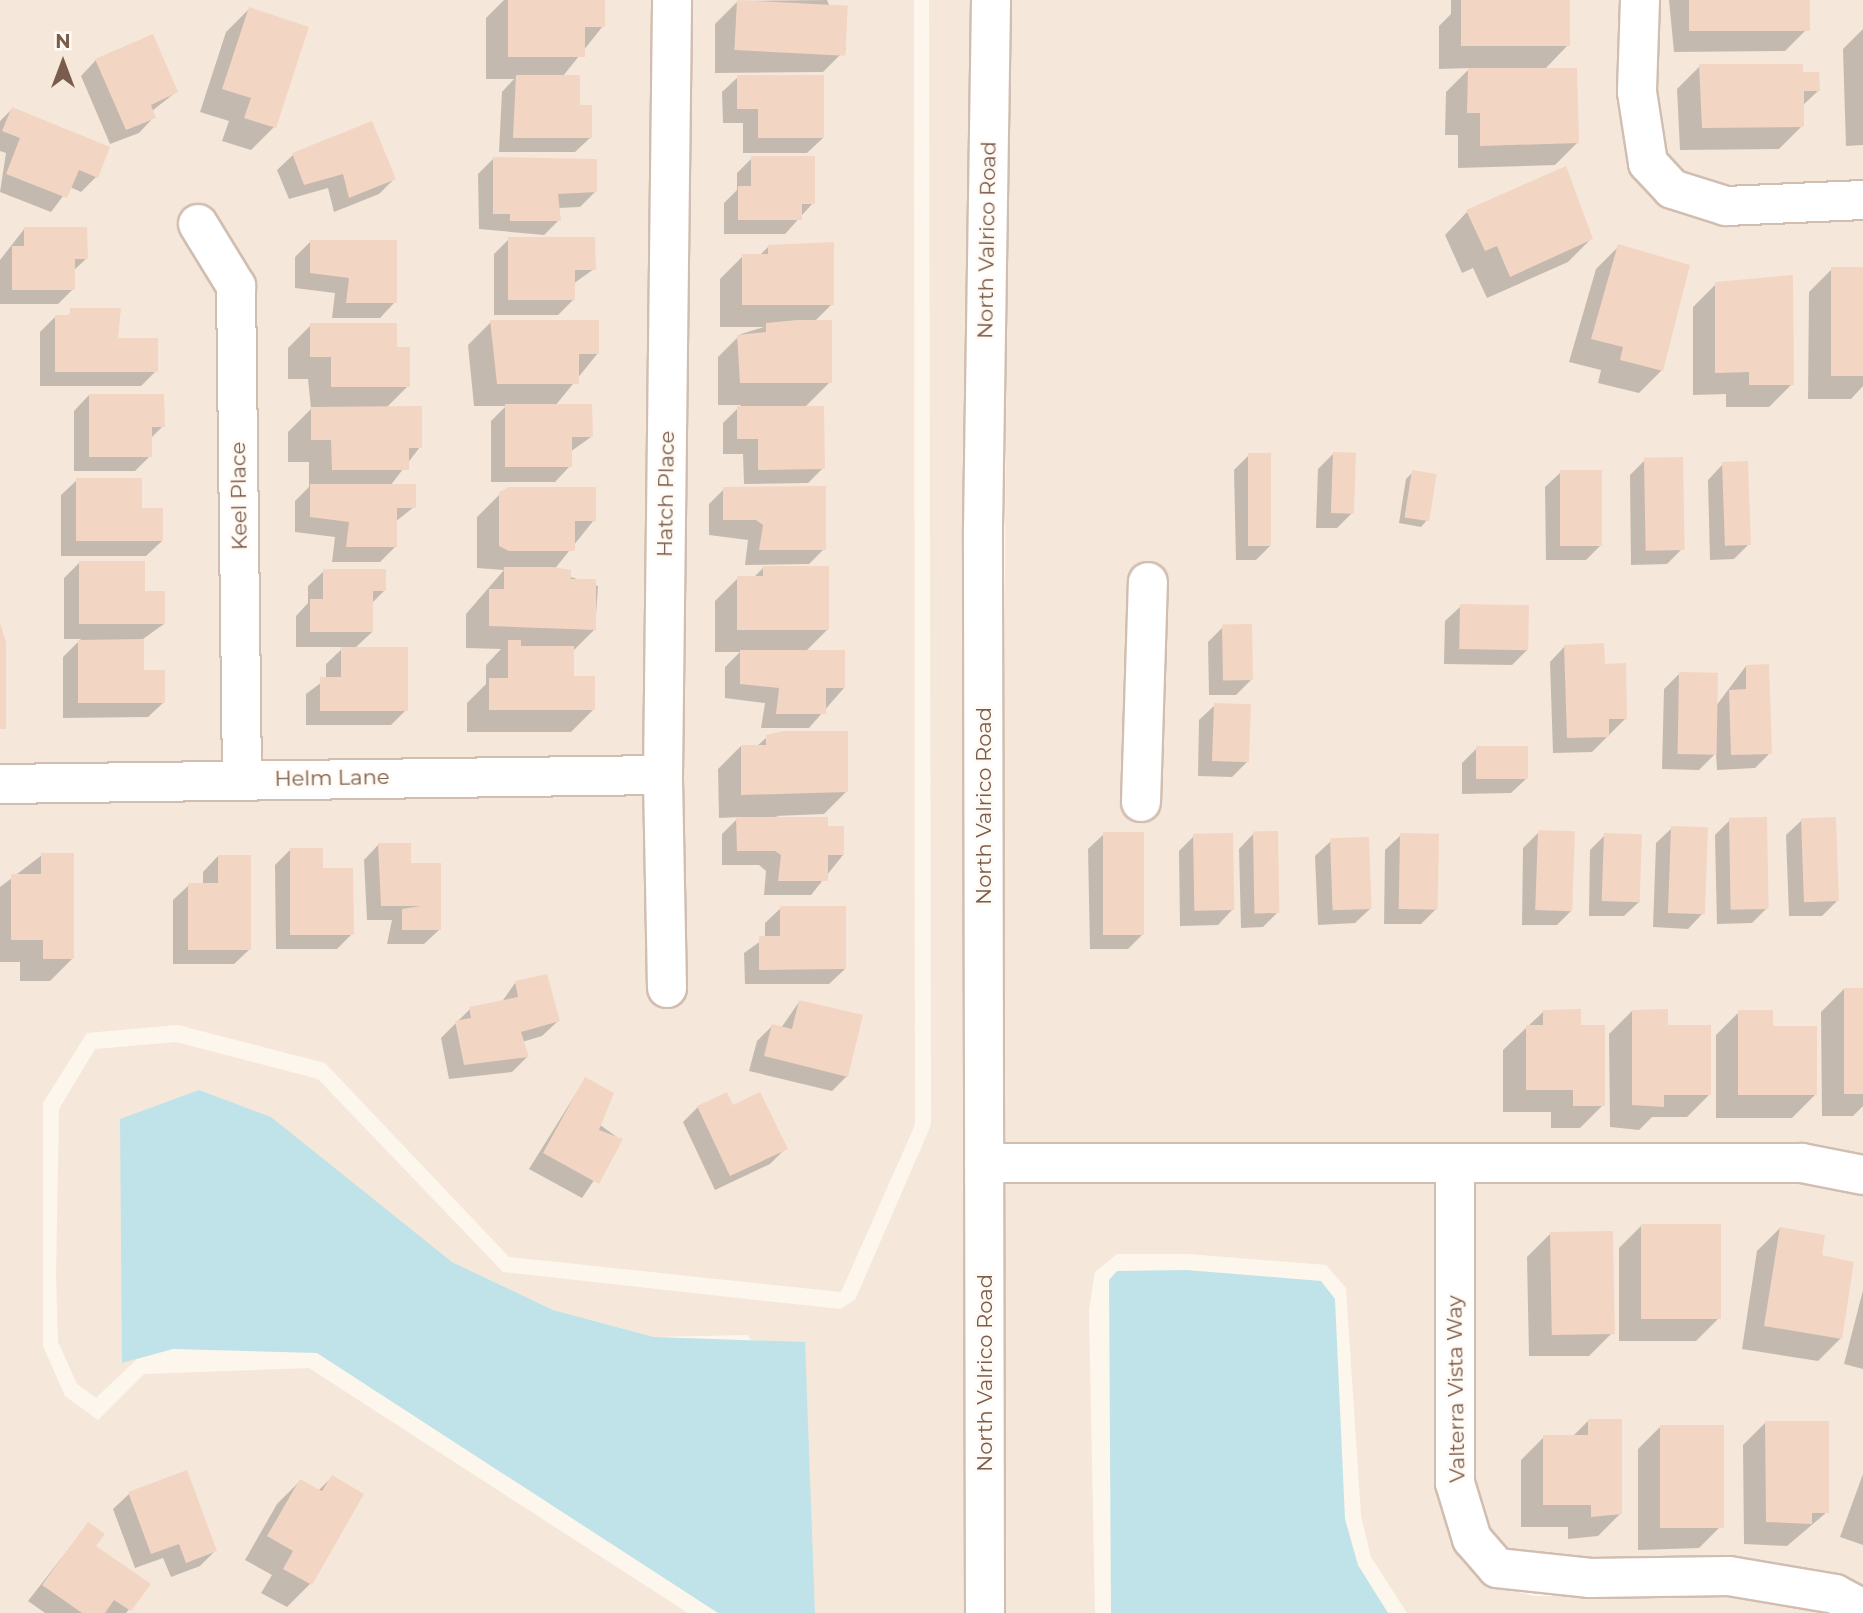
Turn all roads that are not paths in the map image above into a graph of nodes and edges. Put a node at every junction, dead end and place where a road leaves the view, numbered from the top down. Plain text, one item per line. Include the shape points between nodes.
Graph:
1 (671, 0) edge
2 (991, 0) edge
3 (1640, 0) edge
4 (1863, 200) edge
5 (198, 224) dead end
6 (1149, 582) dead end
7 (663, 775) junction
8 (242, 779) junction
9 (0, 784) edge
10 (1141, 802) dead end
11 (667, 988) dead end
12 (984, 1163) junction
13 (1455, 1163) junction
14 (1863, 1175) edge
15 (1863, 1609) edge
16 (985, 1613) edge

1 - 7 street, Hatch Place
2 - 12 street, North Valrico Road
3 - 4 street via 1637,92 1646,151 1672,189 1726,206
5 - 8 street, Keel Place via 236,286
6 - 10 street
7 - 8 street, Helm Lane
7 - 11 street, Hatch Place
8 - 9 street, Helm Lane
12 - 13 street
12 - 16 street, North Valrico Road
13 - 14 street via 1802,1163
13 - 15 street, Valterra Vista Way via 1455,1483 1472,1539 1497,1568 1579,1578 1729,1576 1835,1594

